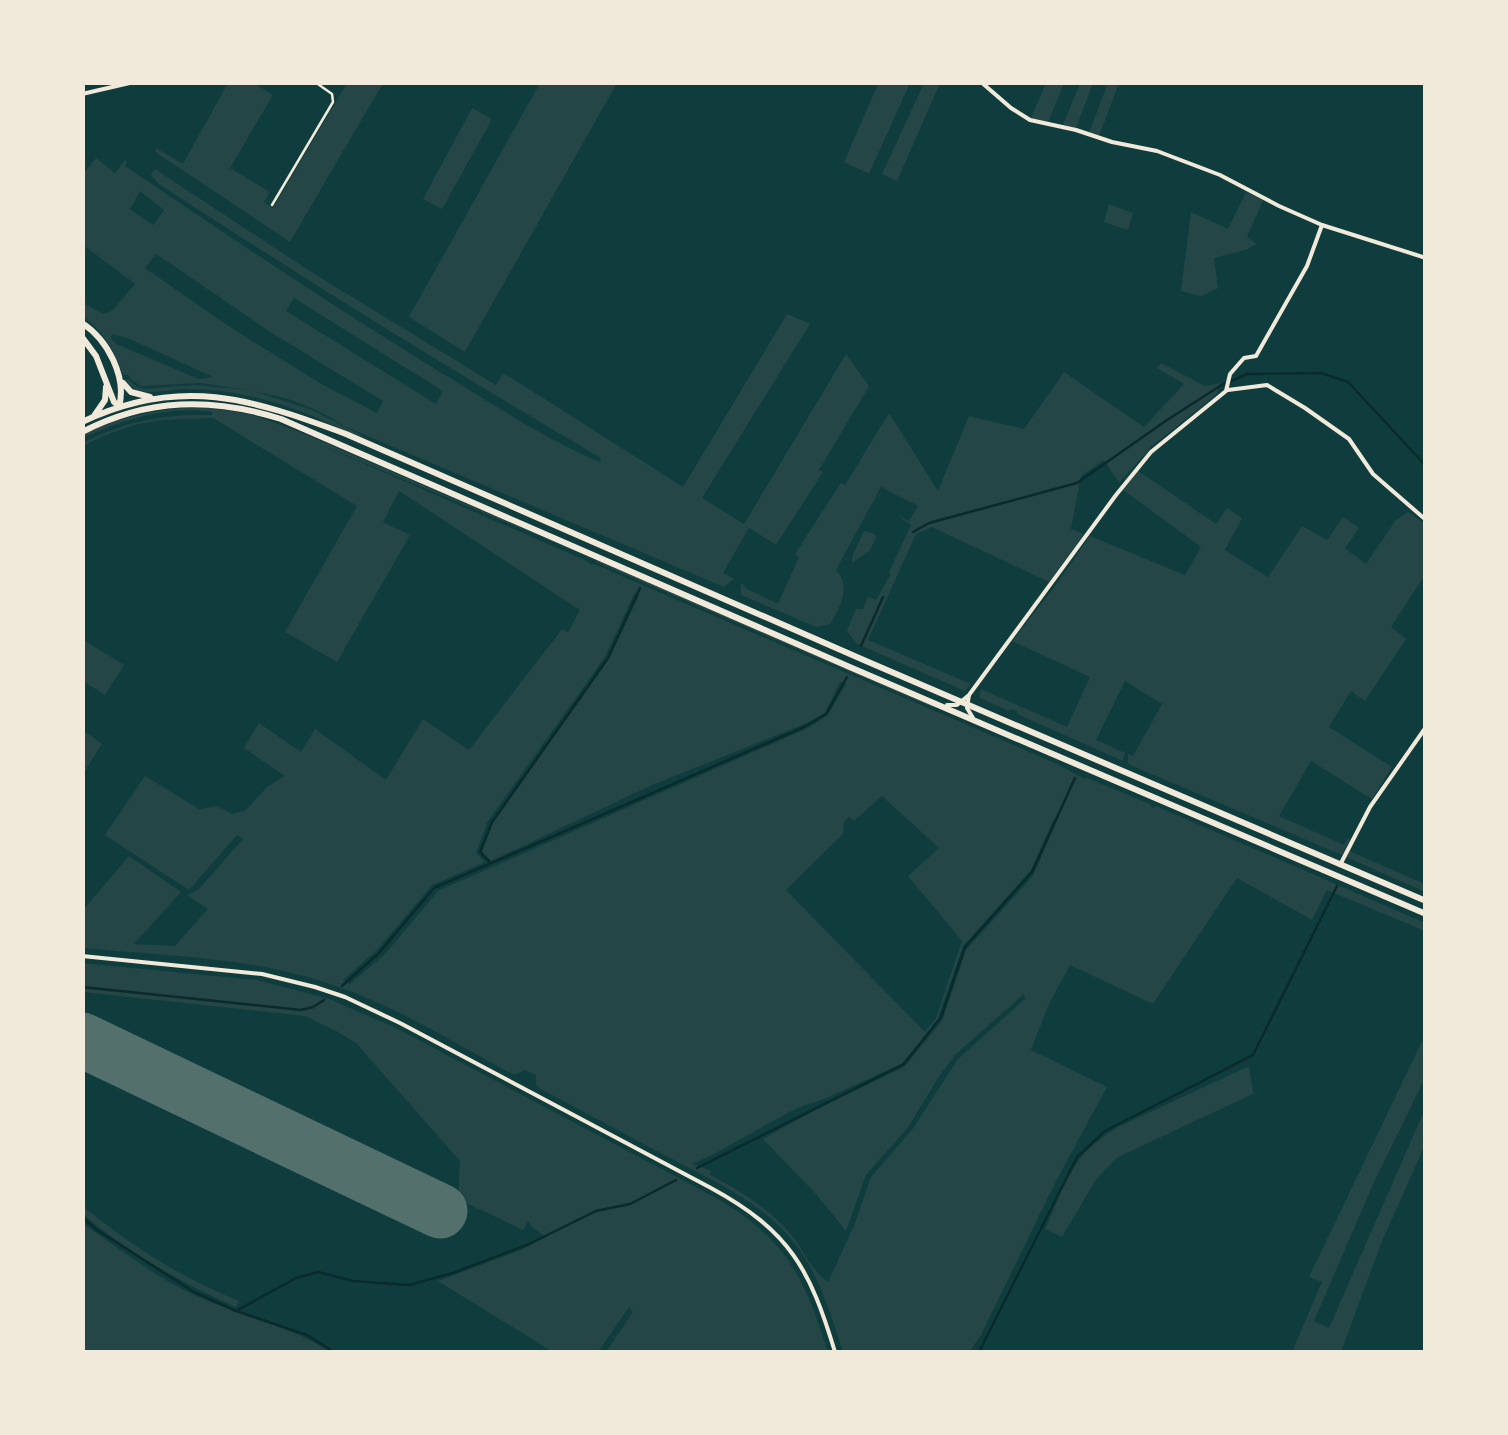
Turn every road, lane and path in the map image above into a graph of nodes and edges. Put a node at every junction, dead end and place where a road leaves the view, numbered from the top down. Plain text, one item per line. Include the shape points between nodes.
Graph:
1 (134, 82) edge
2 (315, 82) edge
3 (981, 82) edge
4 (82, 94) edge
5 (272, 205) dead end
6 (1322, 225) junction
7 (1426, 258) edge
8 (82, 323) edge
9 (82, 337) edge
10 (82, 360) edge
11 (82, 373) edge
12 (120, 379) junction
13 (106, 384) junction
14 (1226, 390) junction
15 (162, 398) junction
16 (119, 407) junction
17 (130, 412) junction
18 (93, 416) junction
19 (113, 417) junction
20 (82, 422) edge
21 (82, 432) edge
22 (1426, 520) edge
23 (964, 704) junction
24 (939, 705) junction
25 (980, 723) junction
26 (1426, 727) edge
27 (1340, 864) junction
28 (1426, 902) edge
29 (1426, 914) edge
30 (82, 956) edge
31 (835, 1352) edge

1 - 4 street
2 - 5 lane via 333,102
3 - 6 street via 1030,120 1156,151
6 - 7 street
6 - 14 street via 1307,266 1256,356 1244,358
8 - 12 main road via 102,342
9 - 13 main road
10 - 11 street
12 - 15 main road via 131,392
12 - 16 main road
13 - 16 main road
13 - 18 main road via 105,400
14 - 22 street via 1267,385 1305,408 1349,439 1373,474
14 - 23 street via 1151,452
15 - 16 main road
15 - 23 main road via 230,398 346,434
16 - 17 main road
16 - 18 main road
16 - 19 main road
17 - 19 main road
17 - 24 main road via 223,404 282,420
18 - 20 main road
19 - 21 main road
23 - 24 street
23 - 25 street
23 - 27 main road
24 - 25 main road
25 - 29 main road
26 - 27 street
27 - 28 main road
30 - 31 street via 286,979 362,1004 440,1043 755,1214 801,1265

